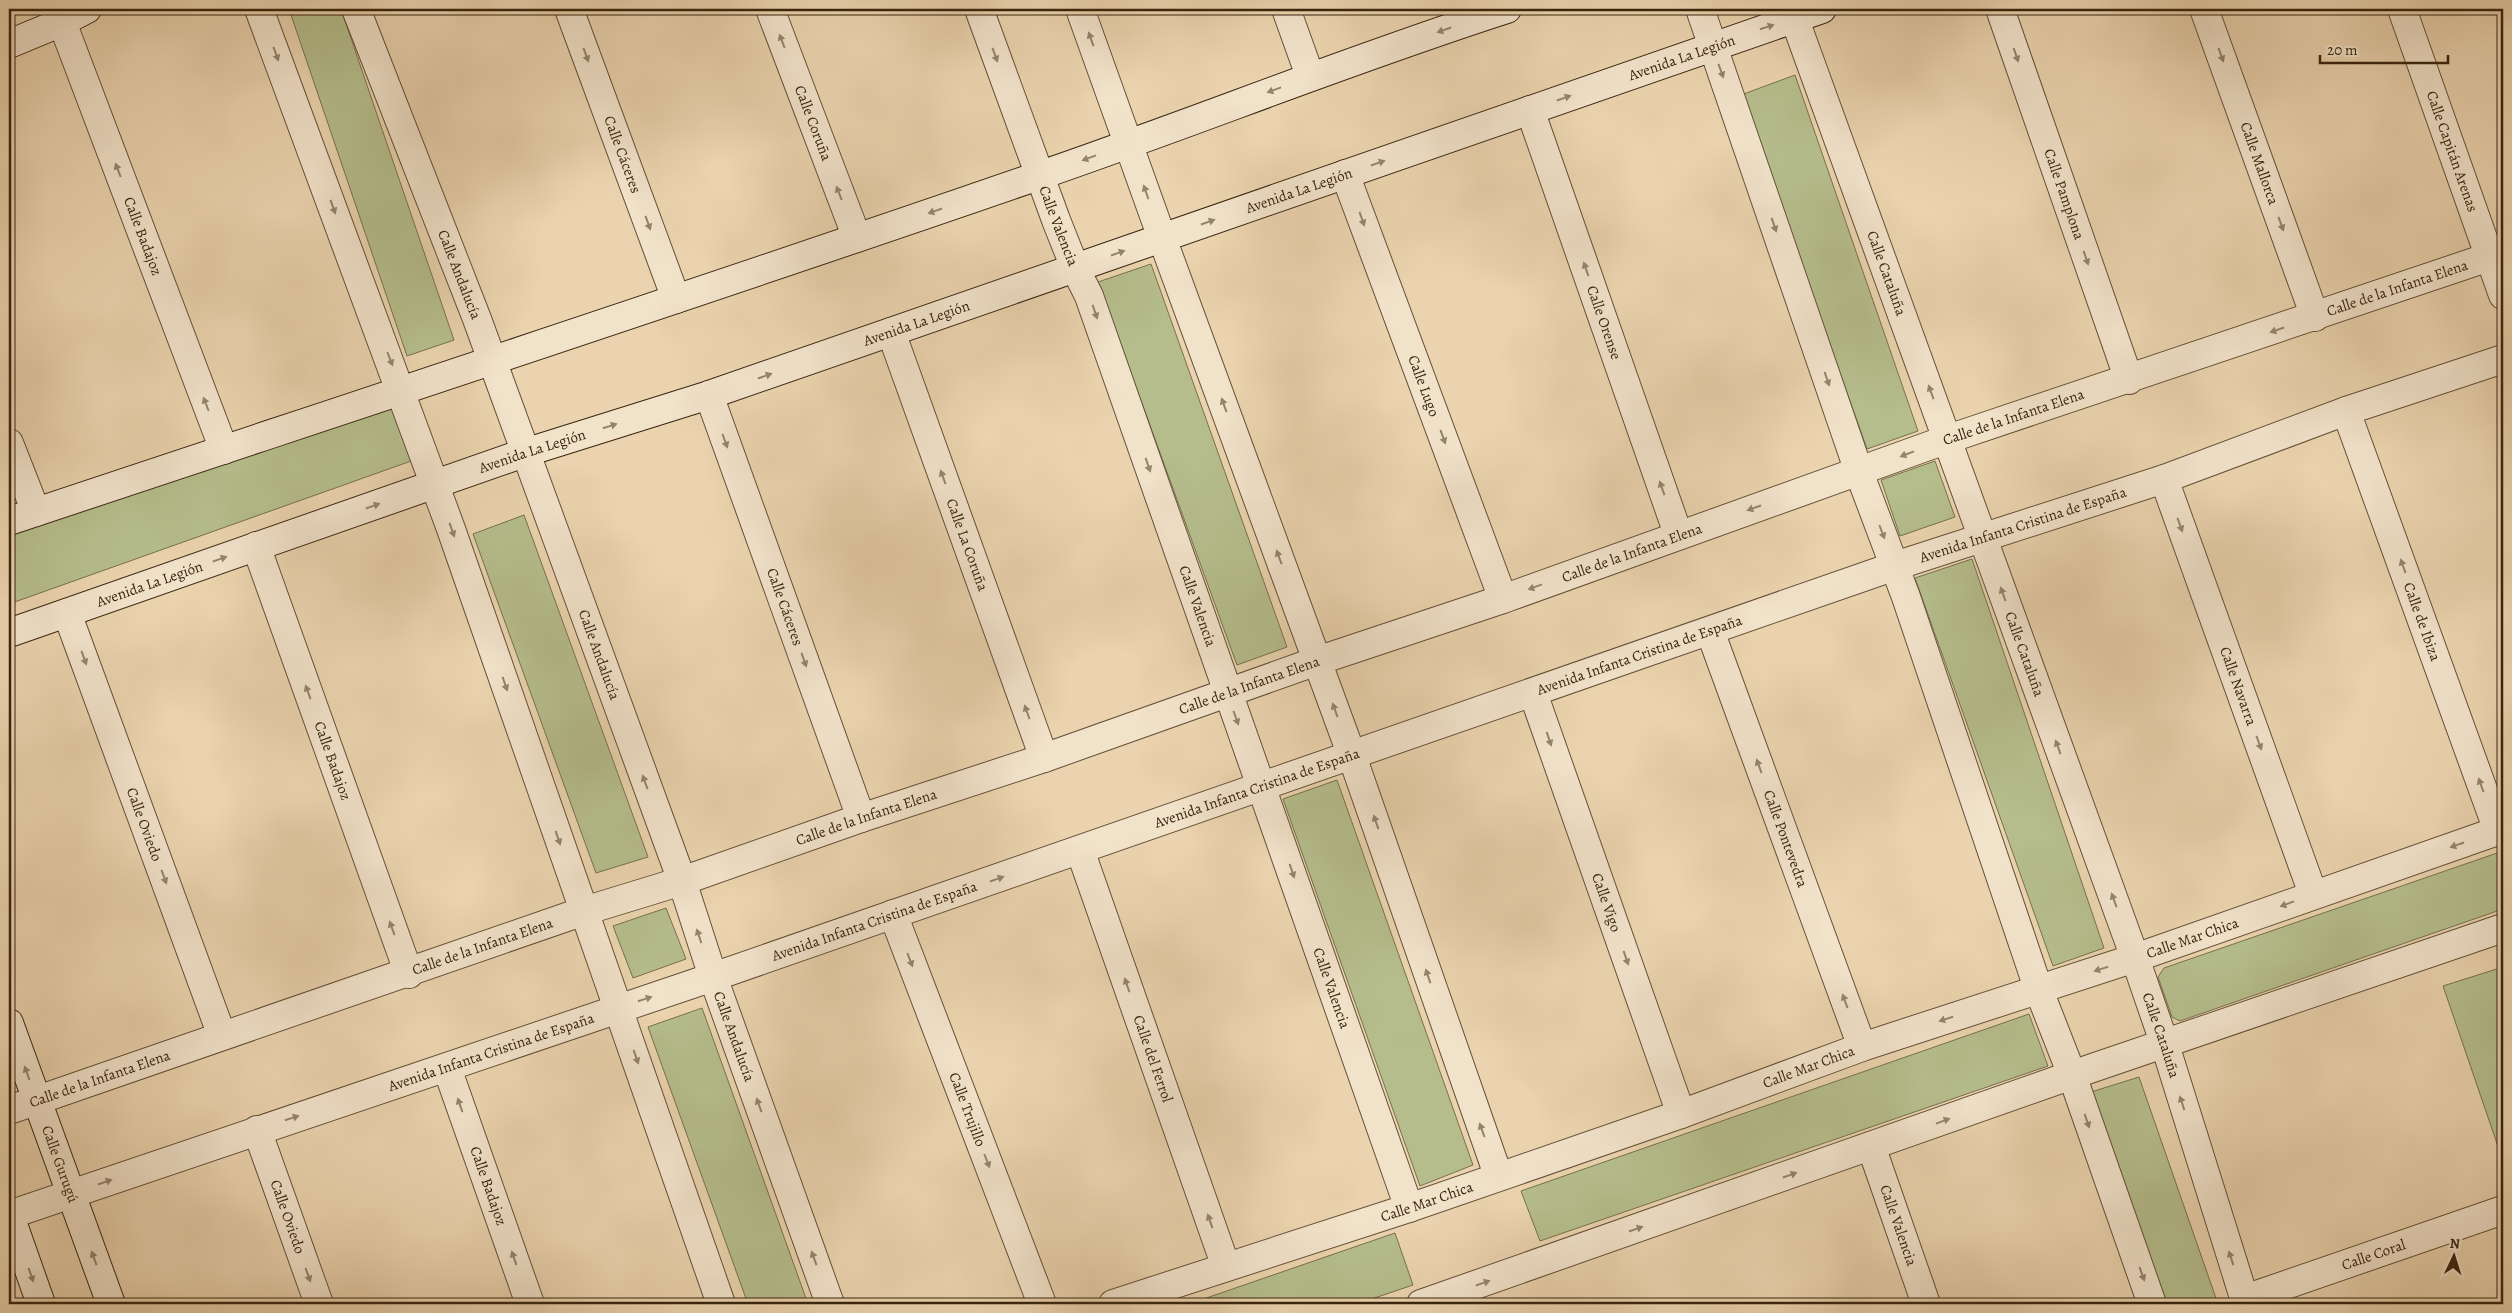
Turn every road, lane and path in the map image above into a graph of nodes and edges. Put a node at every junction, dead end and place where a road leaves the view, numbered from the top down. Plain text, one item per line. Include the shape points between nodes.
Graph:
1 (87, 9) edge
2 (260, 9) edge
3 (356, 9) edge
4 (569, 9) edge
5 (770, 9) edge
6 (979, 9) edge
7 (1080, 9) edge
8 (1286, 9) edge
9 (1700, 9) edge
10 (1822, 9) edge
11 (2000, 9) edge
12 (2204, 9) edge
13 (2402, 9) edge
14 (1496, 10) edge
15 (1793, 13) edge
16 (62, 22) junction
17 (9, 44) edge
18 (1712, 46) junction
19 (1310, 76) junction
20 (1530, 110) junction
21 (1128, 144) junction
22 (1345, 174) junction
23 (1041, 175) junction
24 (857, 238) junction
25 (1162, 238) junction
26 (2489, 257) junction
27 (1075, 268) junction
28 (2503, 295) edge
29 (676, 300) junction
30 (2315, 317) junction
31 (891, 332) junction
32 (2503, 358) edge
33 (491, 361) junction
34 (2129, 380) junction
35 (402, 391) junction
36 (709, 396) junction
37 (2346, 411) junction
38 (1948, 439) junction
39 (9, 443) edge
40 (224, 450) junction
41 (524, 453) junction
42 (1859, 472) junction
43 (2164, 479) junction
44 (435, 485) junction
45 (36, 512) junction
46 (9, 521) edge
47 (1678, 534) junction
48 (1982, 538) junction
49 (256, 546) junction
50 (1896, 566) junction
51 (1503, 599) junction
52 (67, 612) junction
53 (1710, 631) junction
54 (9, 634) edge
55 (1317, 661) junction
56 (1227, 693) junction
57 (1533, 693) junction
58 (1352, 756) junction
59 (1044, 758) junction
60 (1262, 788) junction
61 (861, 818) junction
62 (2500, 830) edge
63 (1080, 850) junction
64 (682, 881) junction
65 (2313, 894) junction
66 (584, 911) junction
67 (893, 914) junction
68 (2503, 928) edge
69 (2135, 958) junction
70 (409, 974) junction
71 (713, 977) junction
72 (2038, 988) junction
73 (619, 1008) junction
74 (9, 1023) edge
75 (222, 1036) junction
76 (2165, 1045) junction
77 (1862, 1047) junction
78 (447, 1068) junction
79 (2072, 1075) junction
80 (37, 1100) junction
81 (9, 1110) edge
82 (1681, 1114) junction
83 (257, 1130) junction
84 (1871, 1146) junction
85 (1498, 1176) junction
86 (70, 1194) junction
87 (1409, 1208) junction
88 (2503, 1210) edge
89 (9, 1214) edge
90 (1226, 1267) junction
91 (2246, 1302) edge
92 (1431, 1303) edge
93 (41, 1304) edge
94 (111, 1304) edge
95 (319, 1304) edge
96 (530, 1304) edge
97 (721, 1304) edge
98 (830, 1304) edge
99 (1042, 1304) edge
100 (1113, 1304) edge
101 (1926, 1304) edge
102 (2152, 1304) edge

1 - 16 street
2 -> 35 street
3 - 33 street, Calle Andalucía
4 -> 29 street, Calle Cáceres
24 -> 5 street, Calle Coruña
6 -> 23 street, Calle Valencia
21 -> 7 street
8 - 19 street
9 - 18 street
10 - 15 street, Avenida La Legión
11 -> 34 street, Calle Pamplona
12 -> 30 street, Calle Mallorca
13 - 26 street, Calle Capitán Arenas
14 -> 19 street
18 -> 15 street, Avenida La Legión
38 -> 15 street, Calle Cataluña
16 - 17 street
40 -> 16 street, Calle Badajoz
20 -> 18 street, Avenida La Legión
18 -> 42 street
19 -> 21 street
22 -> 20 street, Avenida La Legión
47 -> 20 street, Calle Orense
21 -> 23 street
25 -> 21 street
25 -> 22 street, Avenida La Legión
22 -> 51 street, Calle Lugo
23 -> 24 street
23 - 27 street, Calle Valencia
24 - 29 street
27 -> 25 street, Avenida La Legión
55 -> 25 street
26 - 28 street, Calle Capitán Arenas
26 - 30 street, Calle de la Infanta Elena
27 - 31 street, Avenida La Legión
27 -> 56 street, Calle Valencia via 1089,296
29 - 33 street
30 -> 34 street, Calle de la Infanta Elena
36 -> 31 street, Avenida La Legión
59 -> 31 street, Calle La Coruña
32 - 37 street, Avenida Infanta Cristina de España
33 - 35 street
33 - 41 street, Calle Andalucía
34 - 38 street, Calle de la Infanta Elena
35 - 40 street
35 - 44 street
41 -> 36 street, Avenida La Legión
36 -> 61 street, Calle Cáceres
37 - 43 street, Avenida Infanta Cristina de España
62 -> 37 street, Calle de Ibiza
38 -> 42 street, Calle de la Infanta Elena
38 - 48 street, Calle Cataluña
39 - 45 street
40 - 45 street
41 - 44 street, Avenida La Legión
64 -> 41 street, Calle Andalucía
42 -> 47 street, Calle de la Infanta Elena
42 -> 50 street
43 - 48 street, Avenida Infanta Cristina de España
43 -> 65 street, Calle Navarra
49 -> 44 street, Avenida La Legión
44 -> 66 street
45 - 46 street
47 -> 51 street, Calle de la Infanta Elena
48 - 50 street, Avenida Infanta Cristina de España
69 -> 48 street, Calle Cataluña
52 -> 49 street, Avenida La Legión
70 -> 49 street, Calle Badajoz
50 - 53 street, Avenida Infanta Cristina de España
50 - 72 street
51 - 55 street, Calle de la Infanta Elena
52 - 54 street, Avenida La Legión
52 -> 75 street, Calle Oviedo
53 - 57 street, Avenida Infanta Cristina de España
77 -> 53 street, Calle Pontevedra
55 - 56 street, Calle de la Infanta Elena
58 -> 55 street
56 - 59 street, Calle de la Infanta Elena
56 -> 60 street, Calle Valencia
57 - 58 street, Avenida Infanta Cristina de España
57 -> 82 street, Calle Vigo
58 - 60 street, Avenida Infanta Cristina de España
85 -> 58 street
59 - 61 street, Calle de la Infanta Elena
60 - 63 street, Avenida Infanta Cristina de España
60 -> 87 street, Calle Valencia
61 - 64 street, Calle de la Infanta Elena
62 -> 65 street, Calle Mar Chica
67 -> 63 street, Avenida Infanta Cristina de España
90 -> 63 street, Calle del Ferrol
64 - 66 street, Calle de la Infanta Elena
71 -> 64 street, Calle Andalucía
65 -> 69 street, Calle Mar Chica
66 - 70 street, Calle de la Infanta Elena
66 - 73 street
67 - 71 street, Avenida Infanta Cristina de España
67 -> 99 street, Calle Trujillo
68 - 76 street
69 -> 72 street, Calle Mar Chica
69 - 76 street, Calle Cataluña
70 - 75 street, Calle de la Infanta Elena
73 -> 71 street, Avenida Infanta Cristina de España
98 -> 71 street, Calle Andalucía
72 -> 77 street, Calle Mar Chica
72 - 79 street
73 - 78 street, Avenida Infanta Cristina de España
73 -> 97 street
80 -> 74 street, Calle Gurugú
75 - 80 street, Calle de la Infanta Elena
76 - 79 street
91 -> 76 street, Calle Cataluña
77 - 82 street, Calle Mar Chica
83 -> 78 street, Avenida Infanta Cristina de España
96 -> 78 street, Calle Badajoz
84 -> 79 street
79 -> 102 street
80 - 81 street, Calle de la Infanta Elena
80 - 86 street, Calle Gurugú
82 - 85 street, Calle Mar Chica
86 -> 83 street, Avenida Infanta Cristina de España
83 -> 95 street, Calle Oviedo
92 -> 84 street
84 - 101 street, Calle Valencia
85 - 87 street, Calle Mar Chica
86 - 89 street, Avenida Infanta Cristina de España
94 -> 86 street, Calle Gurugú
87 - 90 street, Calle Mar Chica
88 - 91 street, Calle Coral
89 -> 93 street
90 - 100 street, Calle Mar Chica

